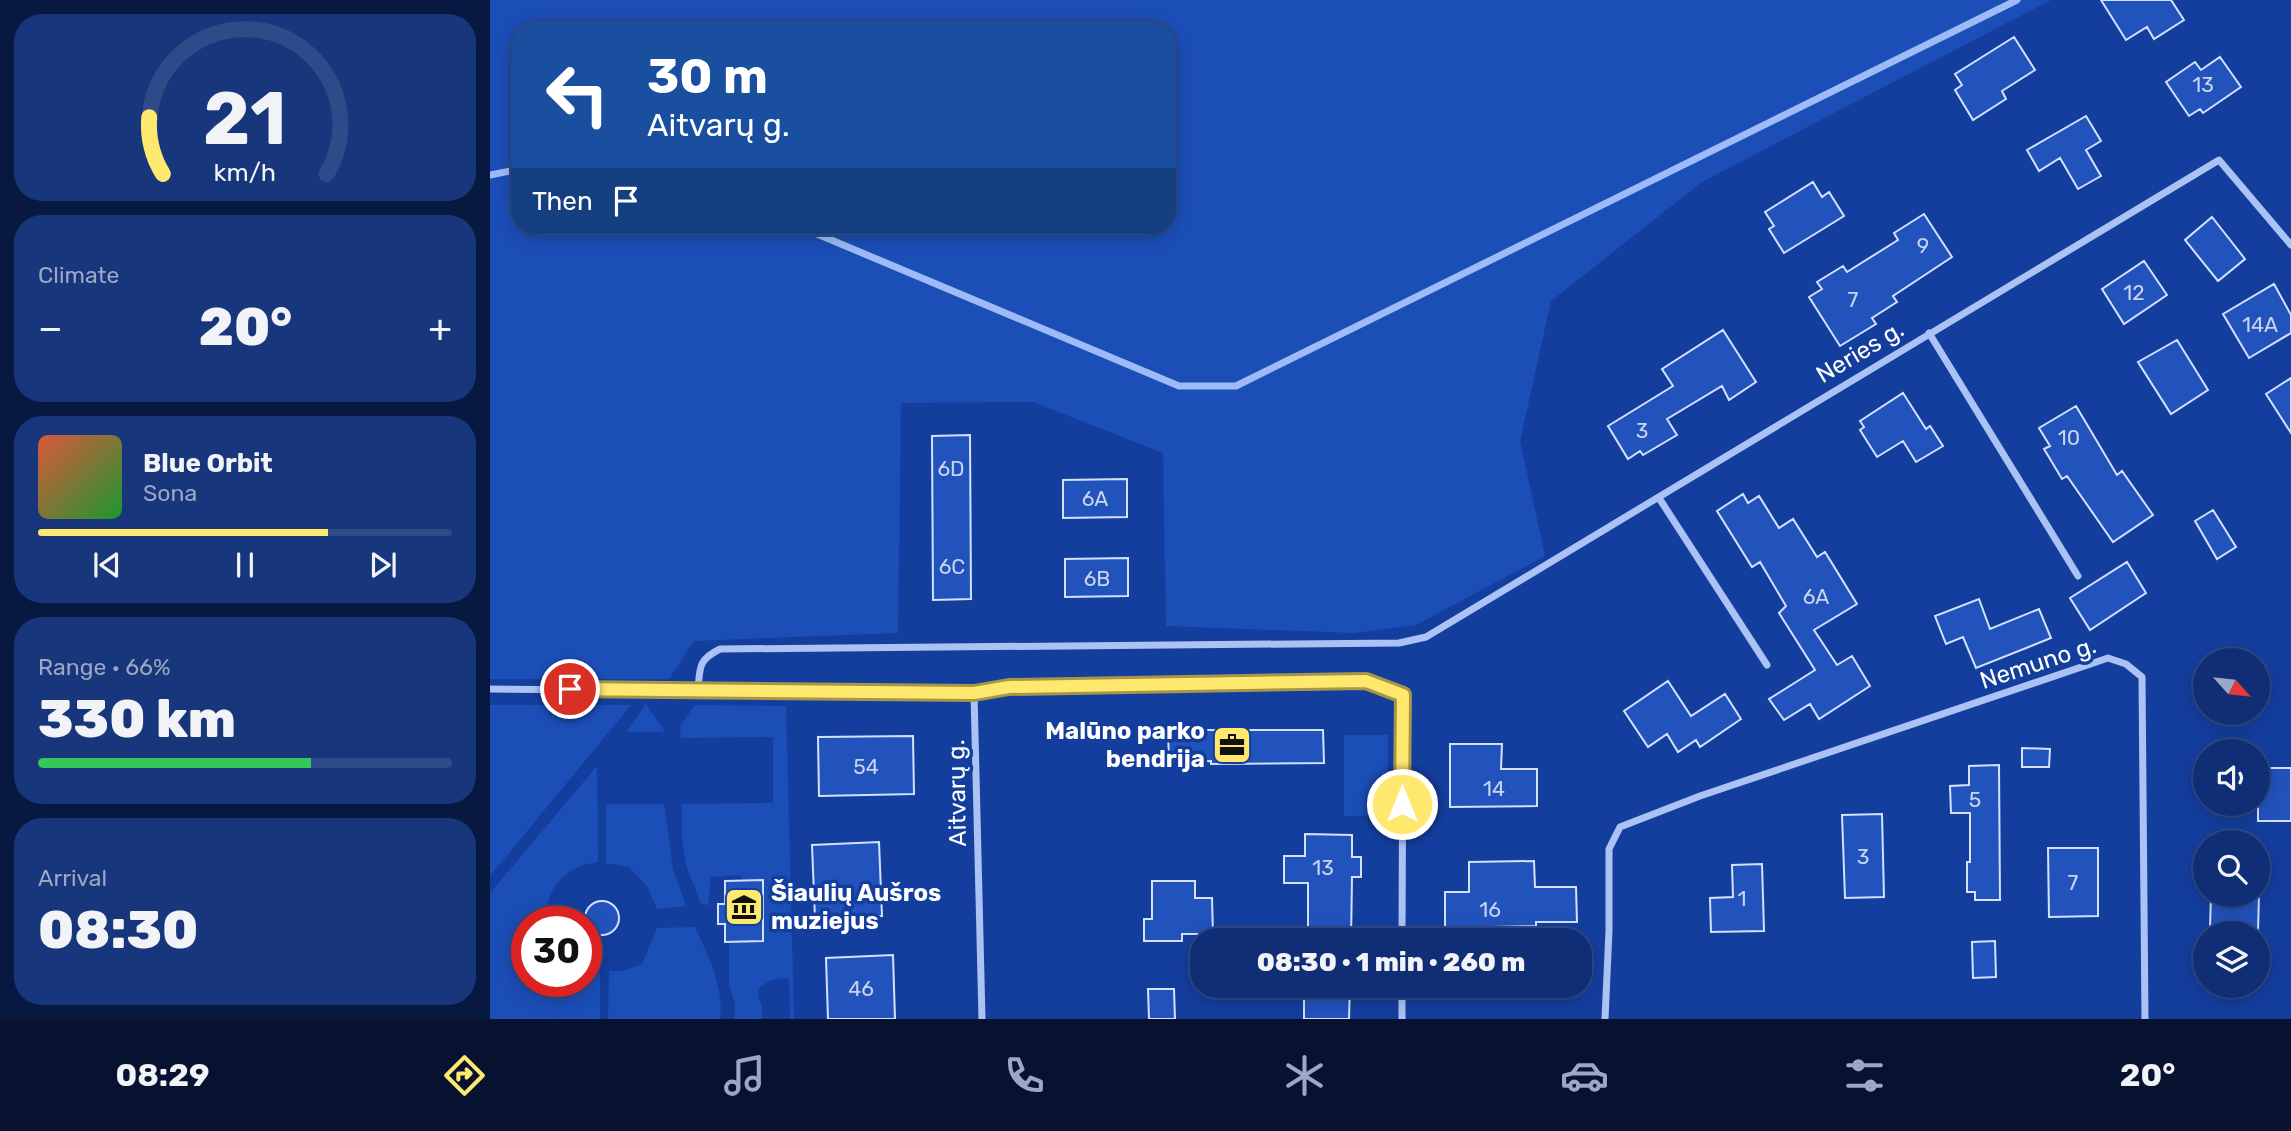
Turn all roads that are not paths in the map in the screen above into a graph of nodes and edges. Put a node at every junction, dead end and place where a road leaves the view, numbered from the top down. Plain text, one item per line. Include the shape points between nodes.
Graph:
1 (2291, 245) edge
2 (1929, 333) junction
3 (1660, 498) junction
4 (2078, 576) dead end
5 (1767, 665) dead end
6 (490, 689) edge
7 (698, 690) junction
8 (974, 693) junction
9 (1402, 928) edge
10 (1402, 998) edge
11 (982, 1019) edge
12 (1402, 1019) edge
13 (1605, 1019) edge
14 (2145, 1019) edge

1 - 2 street, Neries g. via 2219,160
2 - 3 street, Neries g.
2 - 4 street
3 - 5 street
3 - 7 street, Neries g. via 1426,637 1399,643 720,649 705,656
6 - 7 street
7 - 8 street
8 - 9 street via 1009,687 1366,681 1403,695
8 - 11 street, Aitvarų g.
10 - 12 street
13 - 14 street, Nemuno g. via 1609,849 1620,827 2108,658 2126,664 2142,677

